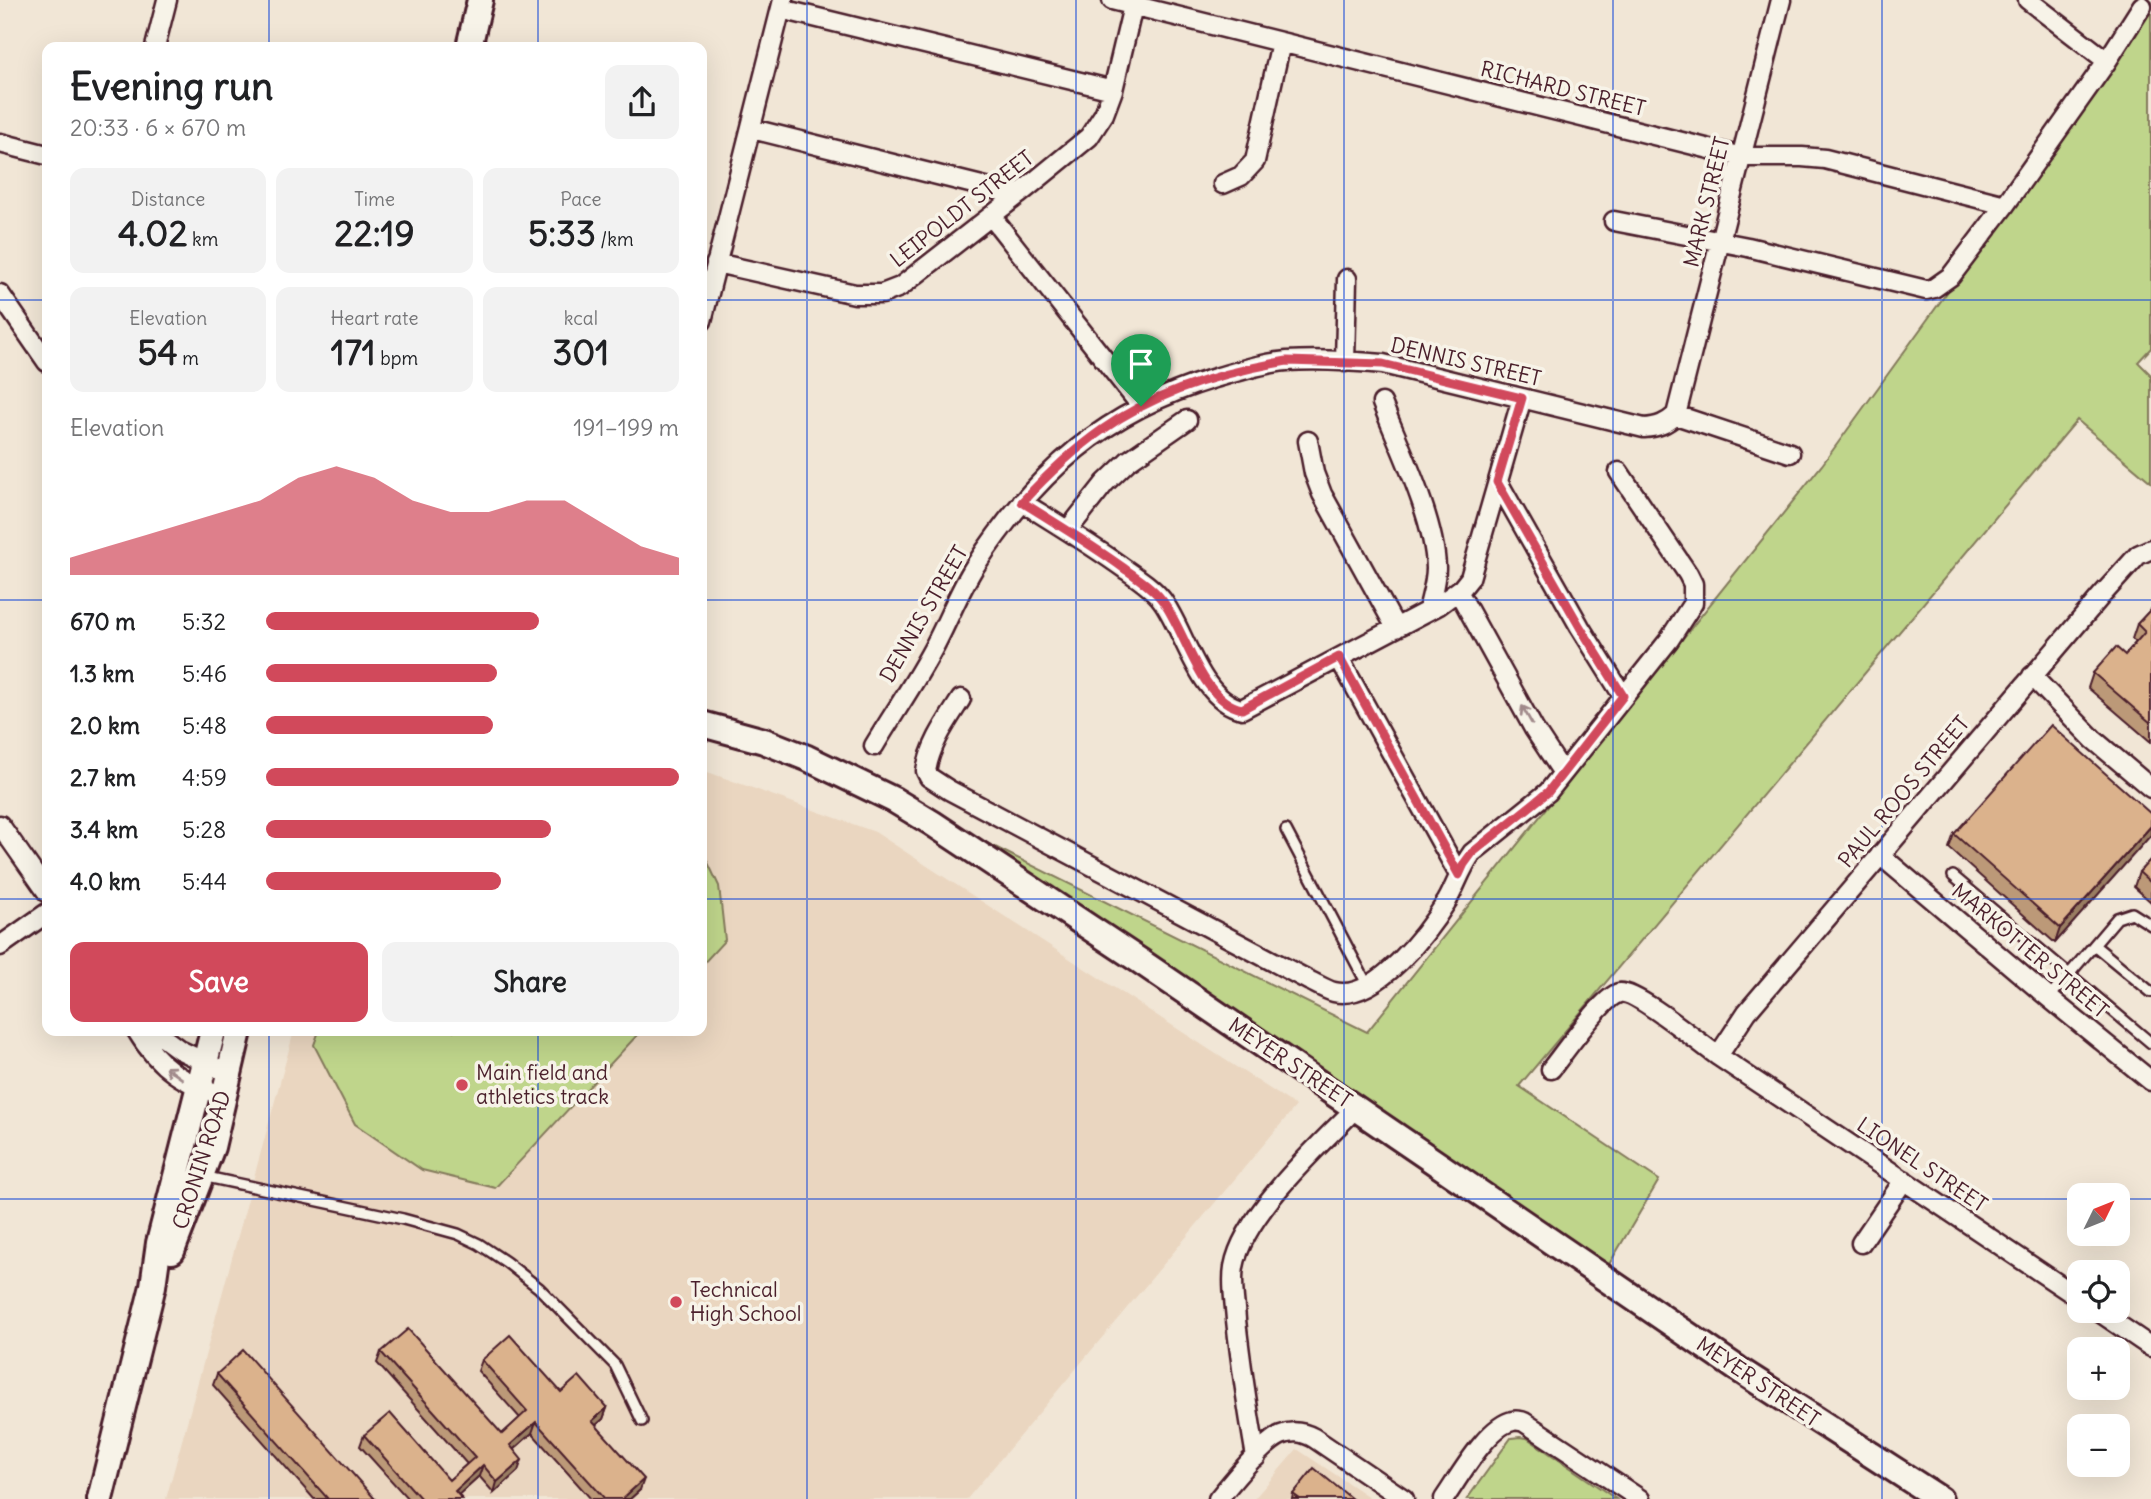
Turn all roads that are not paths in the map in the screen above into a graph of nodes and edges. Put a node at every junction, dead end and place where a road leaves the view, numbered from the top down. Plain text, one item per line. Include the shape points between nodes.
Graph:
1 (167, 0) edge
2 (480, 0) edge
3 (1112, 0) edge
4 (1781, 0) edge
5 (2028, 0) edge
6 (782, 5) edge
7 (1133, 6) junction
8 (2142, 6) dead end
9 (156, 42) edge
10 (471, 42) edge
11 (1281, 42) junction
12 (2107, 61) junction
13 (1113, 90) junction
14 (752, 129) junction
15 (0, 143) edge
16 (42, 154) edge
17 (1742, 157) junction
18 (1223, 184) dead end
19 (1018, 195) junction
20 (2005, 205) junction
21 (991, 216) junction
22 (1614, 222) dead end
23 (1720, 242) junction
24 (716, 263) junction
25 (1347, 279) dead end
26 (0, 294) edge
27 (707, 300) edge
28 (42, 355) edge
29 (1345, 362) junction
30 (1522, 398) junction
31 (1382, 403) dead end
32 (1141, 406) junction
33 (1676, 415) junction
34 (1188, 420) dead end
35 (1308, 440) dead end
36 (1790, 453) dead end
37 (1619, 472) dead end
38 (1497, 482) junction
39 (1022, 502) junction
40 (1068, 530) junction
41 (2151, 549) edge
42 (1458, 592) junction
43 (1428, 611) junction
44 (1395, 628) junction
45 (1339, 657) junction
46 (2032, 676) junction
47 (1623, 696) junction
48 (961, 699) dead end
49 (707, 725) edge
50 (874, 746) dead end
51 (1563, 773) junction
52 (2151, 788) edge
53 (0, 825) edge
54 (1286, 830) dead end
55 (1881, 855) junction
56 (1459, 875) junction
57 (1953, 876) dead end
58 (42, 884) edge
59 (42, 917) edge
60 (2151, 925) edge
61 (2094, 945) junction
62 (0, 946) edge
63 (2069, 974) junction
64 (1368, 986) junction
65 (2151, 992) edge
66 (2049, 998) junction
67 (140, 1036) edge
68 (161, 1036) edge
69 (212, 1036) edge
70 (238, 1036) edge
71 (2151, 1043) edge
72 (1718, 1056) junction
73 (205, 1063) junction
74 (1551, 1069) dead end
75 (2151, 1081) edge
76 (227, 1085) junction
77 (199, 1088) junction
78 (1356, 1108) junction
79 (190, 1172) junction
80 (1904, 1180) junction
81 (1861, 1243) dead end
82 (2067, 1290) edge
83 (2116, 1323) edge
84 (2151, 1347) edge
85 (642, 1421) dead end
86 (1855, 1446) junction
87 (1256, 1457) junction
88 (100, 1499) edge
89 (1218, 1499) edge
90 (1404, 1499) edge
91 (1444, 1499) edge
92 (1640, 1499) edge
93 (1920, 1499) edge
94 (1938, 1499) edge

1 - 9 street
2 - 10 street
3 - 7 street, RICHARD STREET
4 - 17 street, MARK STREET
5 - 12 street
6 - 13 street
6 - 14 street
7 - 11 street, RICHARD STREET
7 - 13 street, LEIPOLDT STREET
8 - 12 street
11 - 17 street, RICHARD STREET
11 - 18 street via 1255,161 1241,176
12 - 20 street
13 - 19 street, LEIPOLDT STREET via 1089,137
14 - 19 street
14 - 24 street
15 - 16 street
17 - 20 street, RICHARD STREET via 1825,159
17 - 23 street, MARK STREET
19 - 21 street, LEIPOLDT STREET
20 - 23 street via 1951,276 1926,290
21 - 24 street, LEIPOLDT STREET via 900,287 882,294 855,294
21 - 32 street
22 - 23 street
23 - 33 street, MARK STREET
24 - 27 street
25 - 29 street
26 - 28 street
29 - 30 street, DENNIS STREET via 1383,364
29 - 32 street, DENNIS STREET via 1287,361 1255,366
30 - 33 street, DENNIS STREET via 1644,428 1656,427
30 - 38 street
31 - 43 street via 1435,550
32 - 39 street, DENNIS STREET via 1073,452
33 - 36 street
34 - 40 street via 1105,482
35 - 44 street via 1322,494
37 - 47 street via 1678,557 1695,595 1669,640
38 - 42 street via 1470,578
38 - 47 street
39 - 40 street
39 - 50 street, DENNIS STREET via 974,568 929,656
40 - 45 street via 1161,599 1201,672 1230,707 1242,709
41 - 46 street, PAUL ROOS STREET via 2138,555
42 - 43 street
51 -> 42 street
43 - 44 street
44 - 45 street
45 - 56 street
46 - 52 street via 2093,740
46 - 55 street, PAUL ROOS STREET
47 - 51 street
48 - 64 street via 927,761 929,777 1335,993
49 - 78 street, MEYER STREET via 807,758 894,800
51 - 56 street via 1537,802 1472,853
53 - 58 street
54 - 64 lane
55 - 66 street, MARKOTTER STREET
55 - 72 street, PAUL ROOS STREET via 1748,1012
56 - 64 street via 1439,913 1405,956
57 - 63 lane
59 - 62 street
60 - 61 lane via 2132,913 2122,915
61 - 63 lane
61 - 65 lane
63 - 66 lane
63 - 71 lane
66 - 75 street, MARKOTTER STREET
77 -> 67 street via 168,1070
68 - 73 street
69 - 73 street, CRONIN ROAD
70 - 76 street, CRONIN ROAD
72 - 74 street via 1643,1001 1619,993 1603,1004
72 - 80 street, LIONEL STREET
73 - 76 street
73 - 77 street, CRONIN ROAD
76 - 77 street
76 - 79 street, CRONIN ROAD via 212,1147
77 - 79 street, CRONIN ROAD
78 - 86 street, MEYER STREET
78 - 87 street via 1271,1199 1249,1231 1234,1267 1242,1380
79 - 85 lane via 403,1219 479,1244 539,1288 615,1366
79 - 88 street, CRONIN ROAD via 159,1243 153,1286
80 - 81 street
80 - 82 street, LIONEL STREET
83 - 84 street
86 - 93 street, MEYER STREET via 1875,1468
86 - 94 street, MEYER STREET
87 - 89 street
87 - 90 street via 1280,1435 1306,1434
91 - 92 street via 1486,1440 1514,1420 1524,1422

